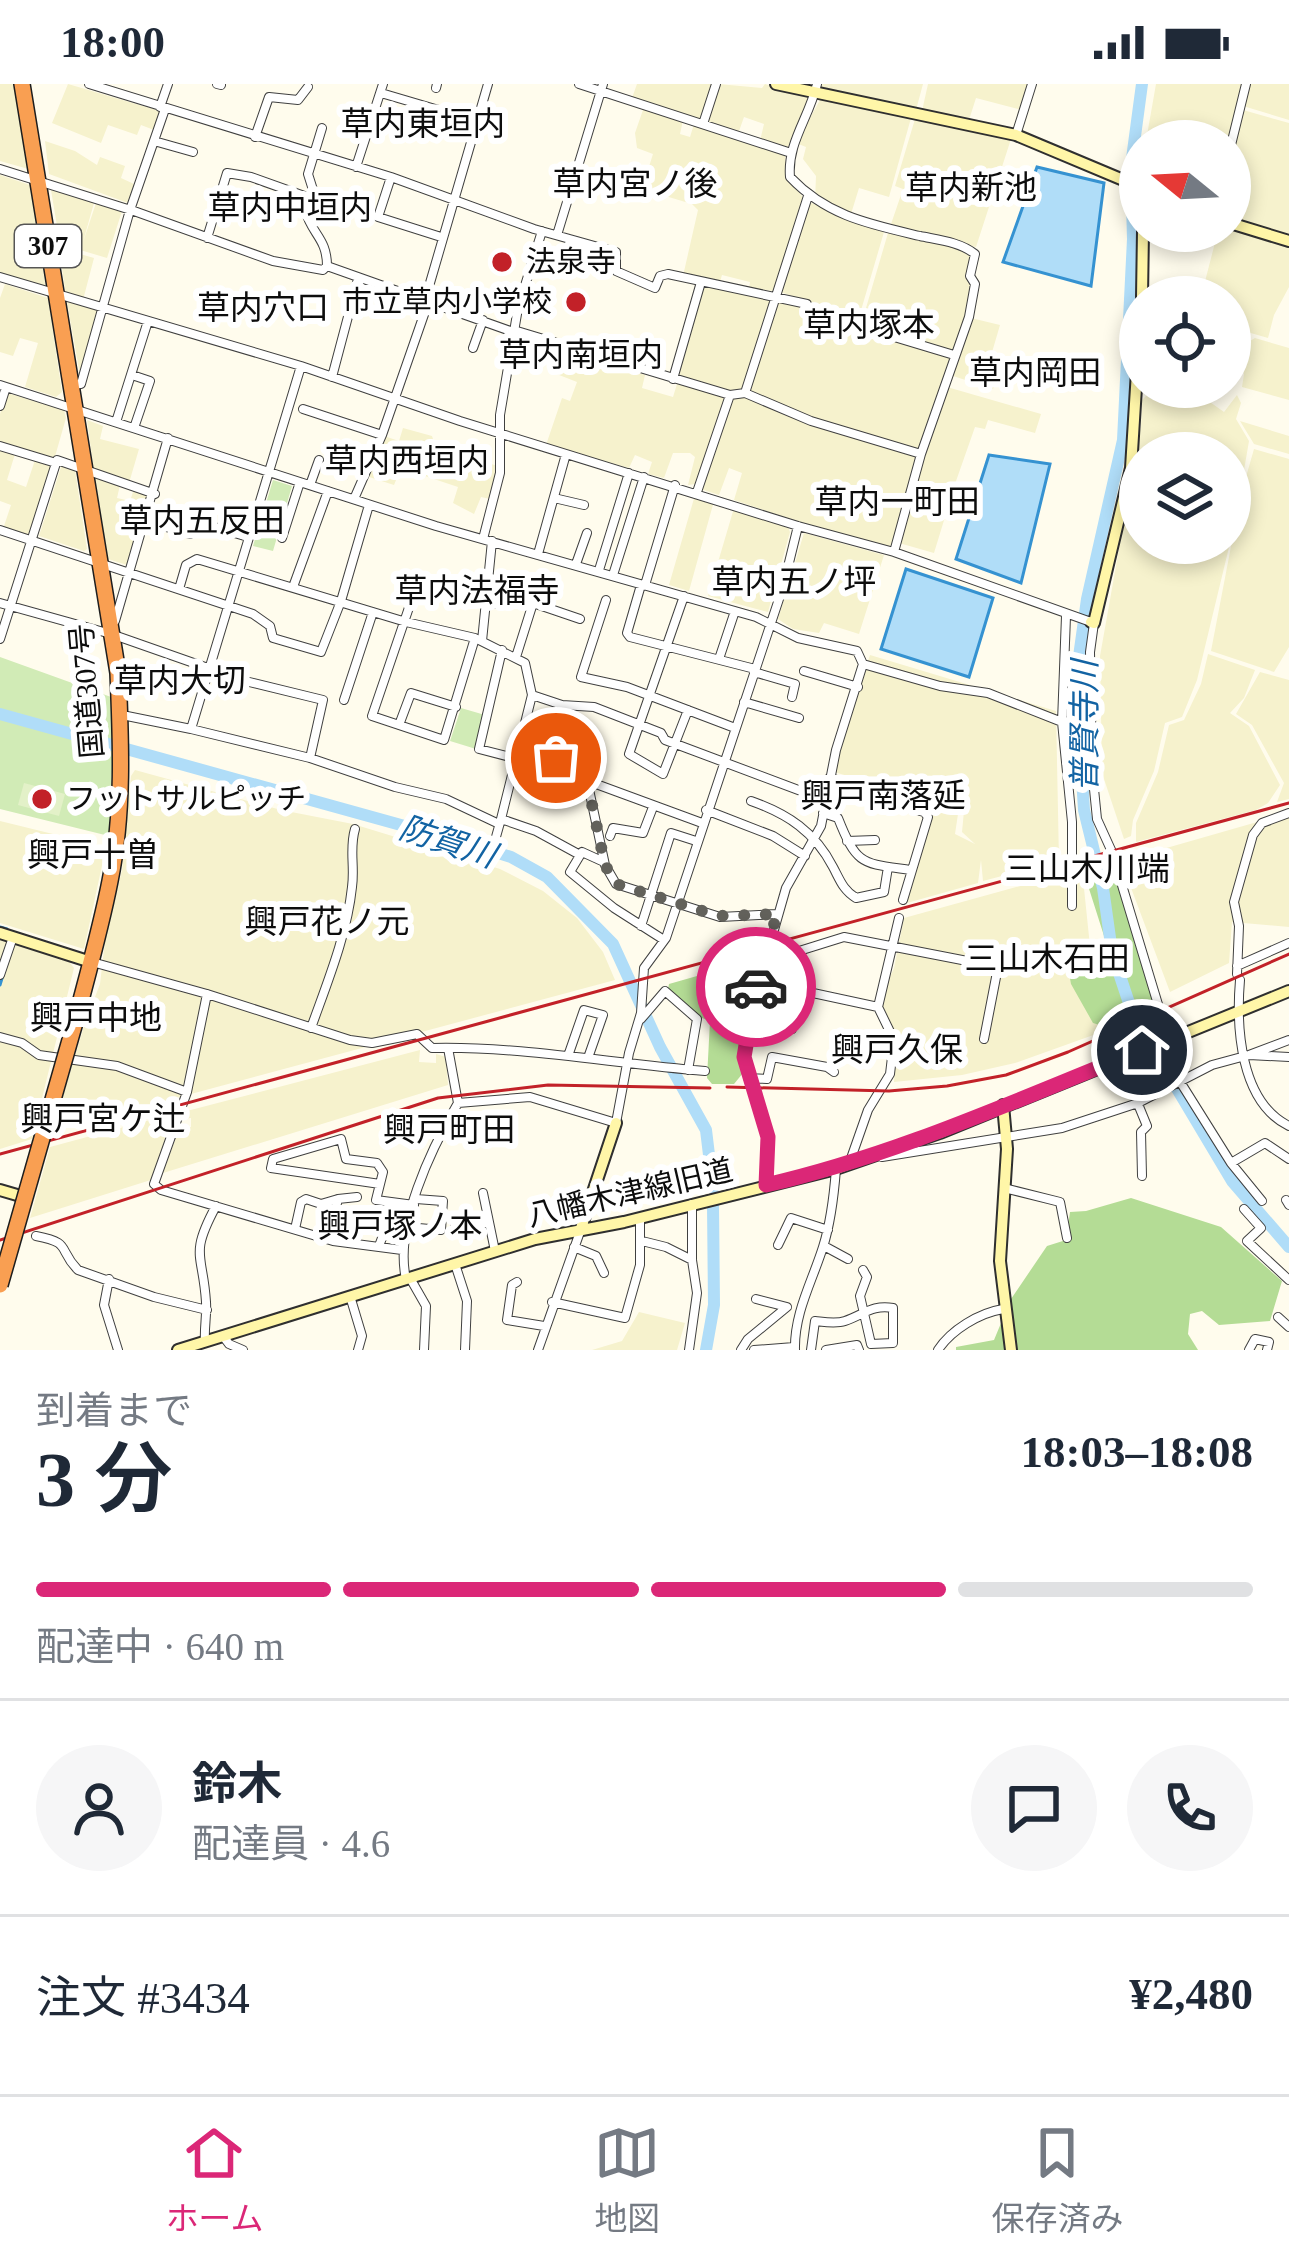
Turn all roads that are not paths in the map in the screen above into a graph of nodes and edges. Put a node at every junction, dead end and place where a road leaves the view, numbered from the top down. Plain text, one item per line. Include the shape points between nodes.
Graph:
1 (22, 84) edge
2 (89, 84) edge
3 (168, 84) edge
4 (488, 84) edge
5 (579, 84) edge
6 (716, 84) edge
7 (776, 84) edge
8 (1032, 84) edge
9 (1246, 84) edge
10 (308, 87) edge
11 (602, 87) edge
12 (382, 89) edge
13 (816, 90) edge
14 (163, 108) junction
15 (1237, 120) edge
16 (476, 121) junction
17 (703, 124) junction
18 (322, 128) dead end
19 (1016, 135) junction
20 (256, 137) junction
21 (154, 141) junction
22 (193, 152) dead end
23 (788, 152) junction
24 (313, 155) junction
25 (356, 166) junction
26 (0, 169) edge
27 (391, 177) junction
28 (1119, 177) edge
29 (38, 179) junction
30 (808, 196) junction
31 (310, 198) junction
32 (453, 199) junction
33 (130, 210) junction
34 (1251, 229) edge
35 (542, 231) junction
36 (557, 235) junction
37 (441, 237) junction
38 (207, 238) junction
39 (1289, 241) edge
40 (328, 266) junction
41 (358, 279) junction
42 (1, 280) edge
43 (701, 282) junction
44 (56, 295) junction
45 (777, 295) junction
46 (426, 302) junction
47 (102, 308) junction
48 (148, 320) junction
49 (483, 320) junction
50 (517, 332) junction
51 (473, 348) dead end
52 (954, 355) junction
53 (301, 366) junction
54 (132, 375) junction
55 (332, 377) junction
56 (673, 380) junction
57 (3, 386) edge
58 (71, 386) junction
59 (745, 393) junction
60 (730, 395) junction
61 (394, 399) junction
62 (0, 406) edge
63 (1135, 408) edge
64 (75, 409) junction
65 (303, 410) dead end
66 (116, 422) junction
67 (134, 428) junction
68 (499, 432) junction
69 (382, 435) junction
70 (167, 438) junction
71 (0, 446) edge
72 (566, 454) junction
73 (922, 454) junction
74 (319, 460) dead end
75 (56, 464) junction
76 (85, 469) junction
77 (269, 473) junction
78 (629, 473) junction
79 (644, 477) junction
80 (305, 484) junction
81 (675, 485) junction
82 (328, 491) junction
83 (697, 492) junction
84 (155, 494) junction
85 (554, 498) junction
86 (354, 500) junction
87 (369, 505) junction
88 (584, 505) dead end
89 (146, 521) junction
90 (798, 526) junction
91 (0, 530) edge
92 (587, 533) dead end
93 (248, 537) junction
94 (282, 538) dead end
95 (488, 540) junction
96 (34, 541) junction
97 (894, 552) junction
98 (538, 554) junction
99 (100, 562) junction
100 (576, 564) junction
101 (238, 570) junction
102 (599, 570) junction
103 (129, 571) junction
104 (613, 575) junction
105 (643, 585) junction
106 (540, 586) dead end
107 (293, 587) junction
108 (416, 587) dead end
109 (179, 589) junction
110 (684, 596) junction
111 (606, 600) dead end
112 (340, 601) junction
113 (0, 603) edge
114 (486, 604) junction
115 (12, 606) junction
116 (226, 606) junction
117 (735, 610) junction
118 (373, 612) junction
119 (1069, 616) junction
120 (580, 619) dead end
121 (406, 622) junction
122 (1092, 623) junction
123 (770, 624) junction
124 (111, 634) junction
125 (0, 639) edge
126 (478, 639) junction
127 (668, 646) junction
128 (502, 650) junction
129 (516, 657) junction
130 (719, 659) junction
131 (863, 664) junction
132 (209, 668) junction
133 (754, 670) junction
134 (804, 671) dead end
135 (858, 687) junction
136 (532, 695) junction
137 (651, 697) junction
138 (792, 698) dead end
139 (344, 700) dead end
140 (744, 702) junction
141 (562, 705) junction
142 (456, 707) junction
143 (688, 710) junction
144 (127, 716) dead end
145 (800, 718) dead end
146 (1062, 722) junction
147 (400, 725) junction
148 (643, 725) junction
149 (735, 728) junction
150 (191, 729) junction
151 (678, 744) junction
152 (310, 758) junction
153 (514, 758) junction
154 (724, 760) junction
155 (830, 777) junction
156 (587, 781) junction
157 (825, 800) junction
158 (751, 802) dead end
159 (653, 807) junction
160 (706, 810) junction
161 (823, 813) junction
162 (1289, 813) edge
163 (500, 822) junction
164 (702, 824) junction
165 (355, 829) dead end
166 (610, 836) dead end
167 (815, 837) junction
168 (874, 840) dead end
169 (696, 841) junction
170 (847, 841) junction
171 (494, 844) dead end
172 (580, 855) junction
173 (805, 856) junction
174 (604, 862) junction
175 (888, 867) junction
176 (910, 870) junction
177 (651, 896) junction
178 (903, 900) dead end
179 (676, 904) junction
180 (1072, 906) dead end
181 (777, 914) junction
182 (899, 918) dead end
183 (641, 926) junction
184 (7, 935) edge
185 (664, 940) junction
186 (1289, 943) edge
187 (895, 946) junction
188 (790, 954) junction
189 (91, 962) junction
190 (766, 962) junction
191 (1238, 973) junction
192 (0, 975) edge
193 (756, 986) junction
194 (783, 989) junction
195 (1289, 991) edge
196 (807, 992) junction
197 (207, 994) junction
198 (878, 1007) junction
199 (1238, 1012) junction
200 (638, 1023) junction
201 (311, 1028) junction
202 (0, 1037) edge
203 (984, 1039) dead end
204 (1289, 1040) edge
205 (1161, 1042) junction
206 (448, 1048) junction
207 (589, 1055) junction
208 (1247, 1055) junction
209 (568, 1056) junction
210 (1289, 1057) edge
211 (628, 1065) junction
212 (688, 1070) junction
213 (705, 1071) dead end
214 (834, 1072) dead end
215 (748, 1078) junction
216 (1179, 1081) junction
217 (187, 1092) junction
218 (458, 1103) junction
219 (1138, 1103) junction
220 (1003, 1105) junction
221 (616, 1123) junction
222 (1289, 1126) edge
223 (1007, 1136) junction
224 (868, 1157) junction
225 (1289, 1160) edge
226 (1231, 1163) junction
227 (849, 1164) junction
228 (836, 1169) junction
229 (1142, 1176) dead end
230 (380, 1184) junction
231 (766, 1185) junction
232 (1003, 1188) junction
233 (0, 1190) edge
234 (483, 1193) dead end
235 (24, 1197) junction
236 (357, 1197) dead end
237 (338, 1199) junction
238 (1262, 1201) dead end
239 (415, 1202) junction
240 (692, 1202) junction
241 (216, 1207) junction
242 (1244, 1209) dead end
243 (640, 1217) junction
244 (487, 1223) junction
245 (407, 1227) junction
246 (455, 1227) dead end
247 (581, 1228) junction
248 (295, 1229) junction
249 (385, 1230) dead end
250 (827, 1230) junction
251 (36, 1236) dead end
252 (1066, 1238) dead end
253 (328, 1239) junction
254 (642, 1241) junction
255 (778, 1245) dead end
256 (379, 1246) junction
257 (824, 1246) junction
258 (574, 1247) junction
259 (402, 1250) junction
260 (495, 1251) junction
261 (848, 1259) dead end
262 (692, 1260) junction
263 (455, 1264) junction
264 (863, 1270) dead end
265 (604, 1273) dead end
266 (408, 1278) junction
267 (109, 1279) junction
268 (1289, 1280) edge
269 (517, 1282) dead end
270 (0, 1285) edge
271 (350, 1296) junction
272 (756, 1299) dead end
273 (552, 1302) junction
274 (1003, 1309) junction
275 (207, 1310) junction
276 (865, 1311) junction
277 (1278, 1317) dead end
278 (544, 1326) junction
279 (1289, 1327) edge
280 (223, 1336) junction
281 (206, 1341) junction
282 (794, 1348) edge
283 (118, 1350) edge
284 (178, 1350) edge
285 (243, 1350) edge
286 (358, 1350) edge
287 (424, 1350) edge
288 (465, 1350) edge
289 (538, 1350) edge
290 (689, 1350) edge
291 (746, 1350) edge
292 (811, 1350) edge
293 (826, 1350) edge
294 (859, 1350) edge
295 (938, 1350) edge
296 (1011, 1350) edge
297 (1249, 1350) edge
298 (1267, 1350) edge

1 - 29 highway, 国道307号 / 307
2 - 14 street
3 - 14 street
4 - 16 street
5 - 11 street
6 - 17 street
7 - 13 street
8 - 19 street
9 - 15 street
10 - 20 street via 298,100 268,97
11 - 17 street
11 - 36 street
12 - 16 street
12 - 25 street
13 - 19 street
13 - 23 street
14 - 20 street
14 - 21 street
16 - 32 street
17 - 23 street
18 - 24 street
19 - 28 street
20 - 24 street
21 - 22 street
21 - 33 street
23 - 30 street via 790,177
24 - 25 street
24 - 31 street
25 - 27 street
26 - 29 street
27 - 32 street
27 - 37 street via 378,217
29 - 33 street
29 - 44 highway, 国道307号 / 307
30 - 45 street
30 - 52 street via 867,223 972,250 976,284
31 - 38 street via 226,173
31 - 40 street via 309,226 327,247
32 - 35 street
32 - 37 street
33 - 38 street
33 - 47 street
34 - 39 street
35 - 36 street
35 - 50 street
36 - 43 street via 616,252 619,274 655,288 668,274
37 - 46 street
38 - 40 street via 273,261
40 - 41 street
41 - 46 street
41 - 55 street
42 - 44 street
43 - 45 street
43 - 56 street
44 - 47 street
44 - 58 highway, 国道307号 / 307
45 - 52 street
45 - 59 street
46 - 49 street
46 - 61 street
47 - 48 street
47 - 58 street via 81,383
48 - 53 street
48 - 54 street
49 - 50 street
49 - 51 street
50 - 56 street
50 - 68 street
52 - 73 street
53 - 55 street
53 - 77 street
54 - 66 street
54 - 67 street via 150,381
55 - 61 street
56 - 60 street
57 - 62 street
57 - 64 street
58 - 64 highway, 国道307号 / 307
59 - 60 street
59 - 73 street
60 - 83 street
61 - 68 street
61 - 69 street
63 - 122 street via 1131,468
64 - 66 street
64 - 76 highway, 国道307号 / 307
65 - 69 street
66 - 67 street
67 - 70 street
68 - 72 street
68 - 95 street
69 - 86 street
70 - 77 street
70 - 84 street
71 - 75 street
72 - 78 street
72 - 85 street
73 - 97 street
74 - 80 street
75 - 76 street
75 - 96 street
76 - 84 street
76 - 99 highway, 国道307号 / 307
77 - 80 street
77 - 93 street
78 - 79 street
78 - 102 street
79 - 81 street
79 - 104 street
80 - 82 street
80 - 94 street
81 - 83 street
81 - 105 street
82 - 86 street
82 - 107 street
83 - 90 street
84 - 89 street
85 - 88 street
85 - 98 street
86 - 87 street
87 - 95 street
87 - 112 street
89 - 93 street via 190,533 194,521
89 - 103 street
90 - 97 street
90 - 123 street
91 - 96 street
92 - 100 street
93 - 101 street
95 - 98 street
95 - 114 street
96 - 99 street
96 - 115 street
97 - 119 street
98 - 100 street
99 - 103 street
99 - 124 highway, 国道307号 / 307
100 - 102 street
101 - 107 street
101 - 109 street via 197,559 186,565
101 - 116 street
102 - 104 street
103 - 109 street
103 - 124 street
104 - 105 street
105 - 110 street
105 - 127 street via 627,633
106 - 114 street via 506,579 503,604
107 - 112 street
108 - 121 street
109 - 116 street
110 - 117 street
110 - 127 street
111 - 137 street via 581,677
112 - 116 street via 321,652 273,638 254,614
112 - 118 street
113 - 115 street
114 - 126 street
115 - 124 street
115 - 125 street
116 - 132 street
117 - 123 street
117 - 130 street
118 - 121 street
118 - 139 street
119 - 122 street
119 - 146 street
120 - 129 street via 533,603
121 - 126 street
121 - 147 street via 372,716
122 - 205 street via 1097,819 1160,1011
123 - 131 street via 857,651
123 - 133 street
124 - 132 street
124 - 189 highway, 国道307号 / 307 via 121,759 110,879
126 - 128 street
126 - 142 street
127 - 130 street
127 - 137 street
128 - 129 street
128 - 153 street via 478,749
129 - 136 street via 525,662
130 - 133 street
131 - 135 street
131 - 146 street via 988,693
132 - 150 street
132 - 152 street via 323,700
133 - 138 street via 796,684
133 - 140 street
134 - 135 street
135 - 155 street
136 - 141 street
136 - 153 street
137 - 143 street
137 - 148 street
140 - 145 street
140 - 149 street
141 - 148 street via 594,706
141 - 156 street via 557,763
142 - 147 street via 411,693
142 - 147 street via 444,740
143 - 149 street
143 - 151 street
144 - 150 street
146 - 180 street
148 - 151 street
148 - 151 street via 629,754 663,774
149 - 154 street
150 - 152 street
151 - 154 street
152 - 163 street
153 - 163 street
154 - 157 street
154 - 160 street
155 - 157 street
155 - 176 street via 928,817
156 - 159 street
156 - 174 street
157 - 161 street
158 - 167 street
159 - 164 street
159 - 166 street via 643,833 613,827
160 - 164 street
160 - 173 street
161 - 167 street
161 - 170 street via 838,818
162 - 191 street via 1253,835 1234,902
163 - 171 street
163 - 172 street
164 - 169 street
165 - 201 street via 346,923
167 - 173 street
167 - 175 street via 856,898 884,892
168 - 170 street
169 - 177 street via 671,833
169 - 179 street
170 - 175 street via 865,864
172 - 174 street
172 - 183 street via 570,872
173 - 181 street
174 - 177 street via 616,884
175 - 176 street
176 - 178 street
177 - 179 street
177 - 183 street
179 - 181 street via 719,916
179 - 185 street
181 - 190 street
182 - 187 street
183 - 185 street
184 - 189 street
184 - 192 street
185 - 200 street via 644,968
186 - 191 street
187 - 188 street via 844,937
187 - 198 street
187 - 203 street via 998,967
188 - 190 street
188 - 194 street
189 - 197 street
189 - 235 highway, 国道307号 / 307, bridge
190 - 193 street
191 - 199 street
193 - 194 street
193 - 215 street
194 - 196 street
194 - 196 street via 775,1025 792,1029
195 - 199 street, 八幡木津線旧道
196 - 198 street
197 - 201 street
197 - 217 street
198 - 227 street via 894,1040 893,1060
199 - 205 street, 八幡木津線旧道
199 - 208 street
200 - 211 street
200 - 212 street via 664,991 697,1019
201 - 206 street via 372,1043 417,1034 432,1048
202 - 217 street
204 - 208 street
205 - 216 street
205 - 220 street, 八幡木津線旧道
206 - 209 street
206 - 218 street
207 - 209 street
207 - 209 street via 603,1015 584,1010
207 - 211 street
208 - 210 street
208 - 216 street
208 - 222 street via 1265,1107
211 - 212 street
211 - 221 street
212 - 213 street
214 - 215 street via 772,1057 767,1078
215 - 231 street via 768,1137
216 - 219 street
216 - 226 street
217 - 241 street via 154,1184
218 - 221 street via 530,1097
218 - 239 street
219 - 223 street
219 - 229 street via 1147,1126
220 - 223 street
220 - 224 street, 八幡木津線旧道
221 - 247 street
223 - 224 street
223 - 232 street
224 - 227 street, 八幡木津線旧道
225 - 226 street via 1265,1143
226 - 238 street
227 - 228 street, 八幡木津線旧道
228 - 231 street, 八幡木津線旧道
228 - 250 street
230 - 230 street via 377,1163 346,1159 340,1138 298,1149 271,1168
230 - 239 street via 376,1200
231 - 240 street, 八幡木津線旧道
232 - 252 street via 1060,1202
232 - 274 street
233 - 235 street
234 - 244 street
235 - 270 highway, 国道307号 / 307, bridge
236 - 237 street
237 - 248 street via 301,1202
237 - 253 street
239 - 245 street
239 - 245 street via 443,1201 441,1230
240 - 243 street, 八幡木津線旧道
240 - 262 street
241 - 248 street
241 - 275 street via 198,1256
242 - 268 street via 1261,1228 1247,1241
243 - 247 street, 八幡木津線旧道
243 - 254 street
244 - 246 street
244 - 260 street
245 - 259 street
247 - 258 street
247 - 260 street, 八幡木津線旧道
248 - 253 street
249 - 256 street
250 - 255 street via 791,1218
250 - 257 street
251 - 267 street via 66,1247 78,1270
253 - 256 street
254 - 262 street
254 - 273 street via 625,1318
256 - 259 street
257 - 261 street
257 - 282 street via 798,1312
258 - 265 street via 596,1256
258 - 273 street
259 - 266 street
260 - 263 street, 八幡木津線旧道
262 - 290 street via 698,1293
263 - 266 street, 八幡木津線旧道
263 - 288 street via 467,1301
264 - 276 street
266 - 271 street, 八幡木津線旧道
266 - 287 street via 426,1306
267 - 275 street
267 - 283 street via 104,1304
269 - 278 street via 507,1320
271 - 280 street, 八幡木津線旧道
271 - 286 street via 362,1336
272 - 291 street via 787,1306 748,1339
273 - 278 street
274 - 295 street
274 - 296 street
275 - 281 street
276 - 276 street via 893,1308 892,1343 871,1344
276 - 292 street via 840,1324 815,1321
277 - 279 street
278 - 289 street
280 - 281 street, 八幡木津線旧道
280 - 285 street
281 - 284 street, 八幡木津線旧道
282 - 291 street
293 - 294 street
297 - 298 street via 1256,1339 1269,1342

